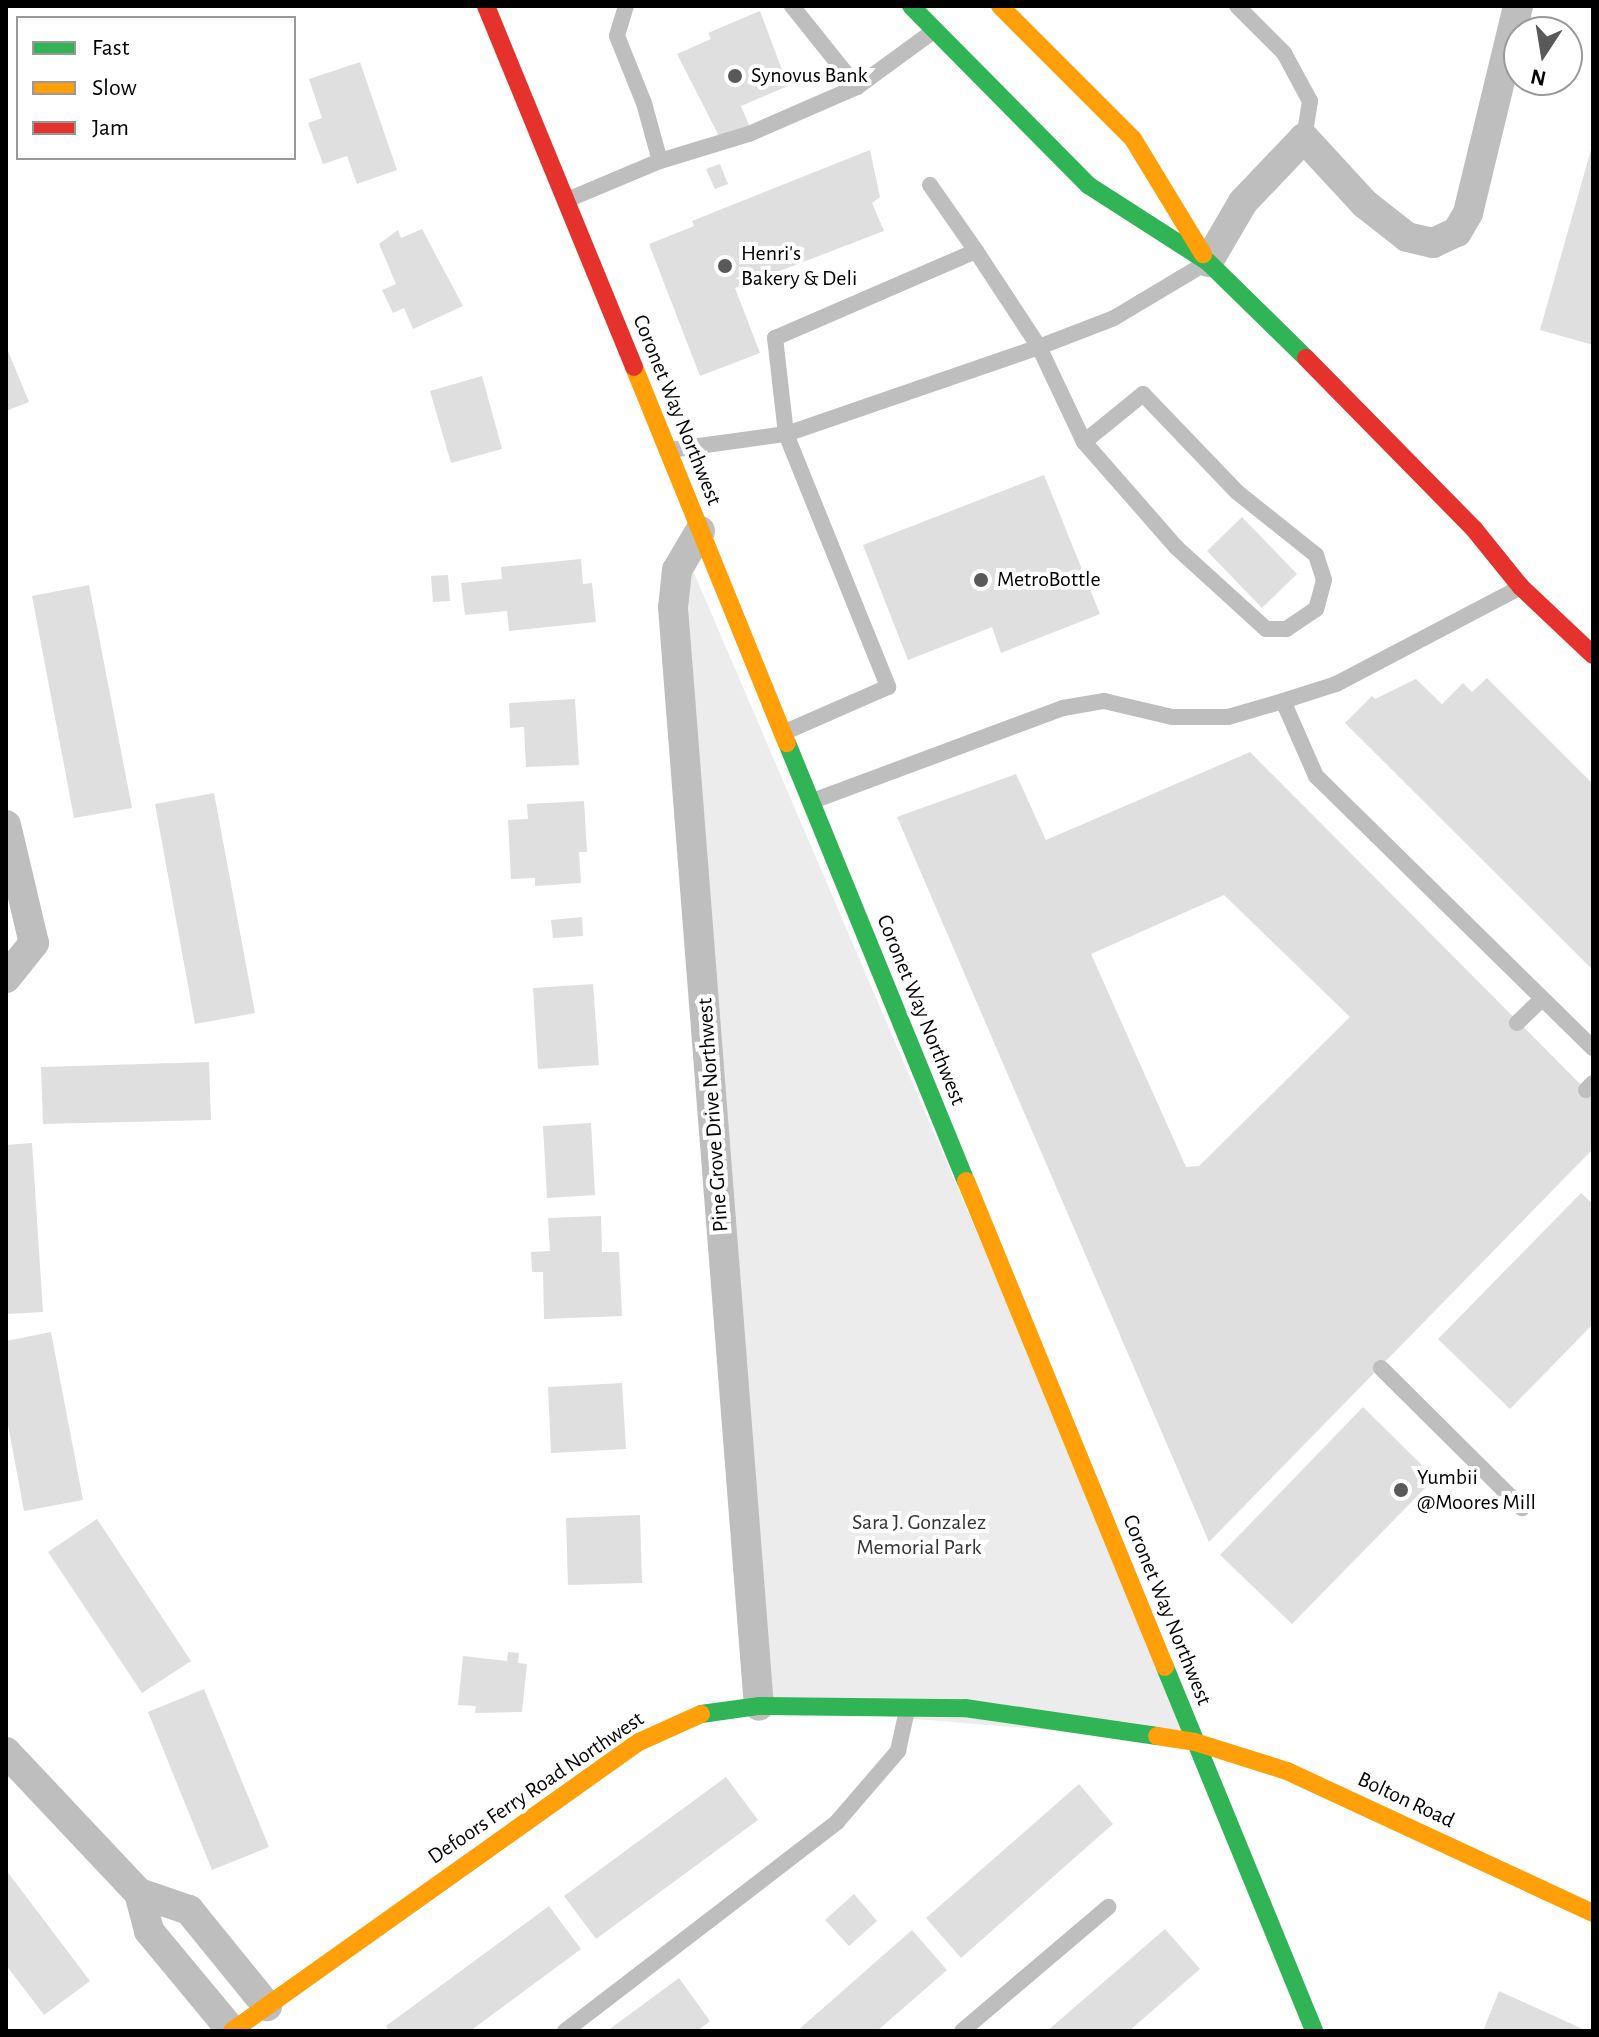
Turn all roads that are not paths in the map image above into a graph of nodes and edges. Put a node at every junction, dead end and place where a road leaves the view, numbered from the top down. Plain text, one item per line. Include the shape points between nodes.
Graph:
1 (486, 6) edge
2 (626, 6) edge
3 (792, 6) edge
4 (911, 6) edge
5 (1000, 6) edge
6 (1237, 6) edge
7 (1518, 6) edge
8 (935, 30) junction
9 (857, 87) junction
10 (1304, 138) junction
11 (660, 161) junction
12 (930, 185) dead end
13 (565, 201) junction
14 (976, 251) junction
15 (1208, 262) junction
16 (1039, 347) junction
17 (786, 434) junction
18 (1084, 442) junction
19 (668, 450) junction
20 (700, 531) junction
21 (1521, 587) junction
22 (1593, 655) edge
23 (1283, 701) junction
24 (782, 734) junction
25 (809, 802) junction
26 (6, 825) edge
27 (6, 978) edge
28 (1542, 999) junction
29 (1517, 1023) dead end
30 (1593, 1048) edge
31 (1381, 1368) dead end
32 (1522, 1508) dead end
33 (908, 1705) junction
34 (759, 1706) junction
35 (1195, 1742) junction
36 (6, 1752) edge
37 (139, 1893) junction
38 (1108, 1907) dead end
39 (1593, 1913) edge
40 (267, 2006) junction
41 (232, 2031) edge
42 (565, 2031) edge
43 (962, 2031) edge
44 (1314, 2031) edge

1 - 13 street, Coronet Way Northwest
2 - 11 lane via 617,36
3 - 9 lane
4 - 8 street
5 - 15 street via 1133,139
6 - 10 lane via 1284,53 1310,101
7 - 10 street via 1468,213 1457,232 1433,243 1407,237 1365,204
8 - 9 lane
8 - 15 street via 1088,185
9 - 11 lane via 749,134
10 - 15 street via 1243,202
11 - 13 lane
12 - 14 lane
13 - 19 street, Coronet Way Northwest
14 - 16 lane
14 - 17 lane via 775,338
15 - 16 lane via 1114,318
15 - 21 street via 1474,529
16 - 17 lane
16 - 18 lane
17 - 19 lane
17 - 24 lane via 888,687
18 - 18 lane via 1176,547 1266,629 1286,629 1316,609 1324,580 1316,555 1237,492 1143,394
19 - 20 street, Coronet Way Northwest
20 - 24 street, Coronet Way Northwest
20 - 34 street, Pine Grove Drive Northwest via 677,570 673,607
21 - 22 street
21 - 23 lane via 1336,684
23 - 25 lane via 1228,717 1172,717 1104,701 1063,708
23 - 28 lane via 1316,776
24 - 25 street, Coronet Way Northwest
25 - 35 street, Coronet Way Northwest
26 - 27 street via 34,943
28 - 29 lane
28 - 30 lane
31 - 32 lane
33 - 34 street, Defoors Ferry Road Northwest
33 - 35 street, Defoors Ferry Road Northwest via 965,1708
33 - 42 lane via 898,1751 837,1822
34 - 40 street, Defoors Ferry Road Northwest via 695,1715 639,1742
35 - 39 street, Bolton Road via 1287,1771
35 - 44 street, Coronet Way Northwest
36 - 37 street
37 - 40 street via 189,1910
37 - 41 street via 149,1931
38 - 43 lane
40 - 41 street, Defoors Ferry Road Northwest

